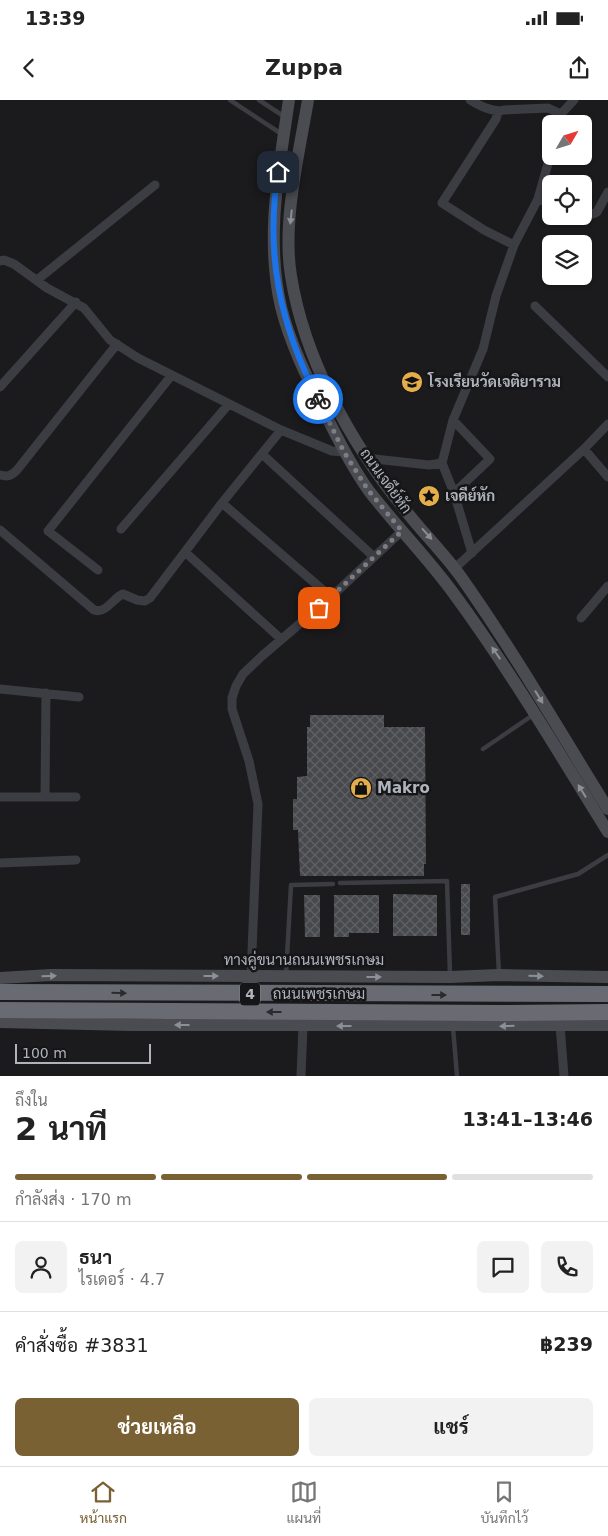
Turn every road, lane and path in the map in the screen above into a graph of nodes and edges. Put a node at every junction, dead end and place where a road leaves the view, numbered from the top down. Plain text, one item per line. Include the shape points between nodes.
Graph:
1 (230, 100) edge
2 (259, 100) edge
3 (290, 100) edge
4 (308, 100) edge
5 (470, 100) edge
6 (574, 100) edge
7 (498, 112) junction
8 (556, 115) edge
9 (563, 115) edge
10 (287, 118) junction
11 (284, 136) junction
12 (548, 165) edge
13 (155, 185) dead end
14 (608, 192) edge
15 (538, 200) junction
16 (542, 201) edge
17 (592, 214) edge
18 (514, 245) junction
19 (0, 261) edge
20 (37, 280) junction
21 (76, 302) junction
22 (535, 306) dead end
23 (117, 344) junction
24 (171, 376) junction
25 (608, 376) edge
26 (0, 387) edge
27 (228, 404) junction
28 (453, 420) junction
29 (608, 424) edge
30 (281, 430) junction
31 (584, 449) junction
32 (344, 452) junction
33 (262, 454) junction
34 (366, 458) junction
35 (442, 463) junction
36 (0, 475) edge
37 (608, 477) edge
38 (454, 493) junction
39 (222, 503) junction
40 (121, 529) dead end
41 (0, 530) edge
42 (402, 531) junction
43 (184, 552) junction
44 (472, 552) junction
45 (373, 556) junction
46 (455, 568) junction
47 (98, 570) dead end
48 (608, 586) edge
49 (331, 597) junction
50 (581, 618) dead end
51 (281, 639) junction
52 (0, 689) edge
53 (46, 693) junction
54 (79, 697) dead end
55 (534, 714) junction
56 (482, 749) dead end
57 (45, 796) junction
58 (0, 797) edge
59 (76, 797) dead end
60 (608, 809) edge
61 (608, 832) edge
62 (608, 855) edge
63 (76, 860) dead end
64 (0, 863) edge
65 (340, 883) dead end
66 (334, 884) dead end
67 (499, 975) junction
68 (251, 976) junction
69 (286, 976) junction
70 (450, 977) junction
71 (608, 977) edge
72 (0, 978) edge
73 (0, 992) edge
74 (608, 994) edge
75 (0, 1010) edge
76 (608, 1012) edge
77 (0, 1022) edge
78 (560, 1025) junction
79 (608, 1025) edge
80 (303, 1026) junction
81 (453, 1026) junction
82 (301, 1076) edge
83 (457, 1076) edge
84 (564, 1076) edge

1 - 11 lane
2 - 10 lane
3 - 10 main road, ถนนเจดีย์หัก
4 -> 34 main road, ถนนเจดีย์หัก via 290,223 290,274 305,335 332,396
5 - 7 street
6 - 9 street
7 - 8 street via 548,108
7 - 18 street via 442,203
10 - 11 main road, ถนนเจดีย์หัก
11 - 32 main road, ถนนเจดีย์หัก via 275,190 274,236 281,306 303,367
12 - 15 street
13 - 20 street
14 - 17 street via 597,212
15 - 16 street
15 - 18 street
18 - 28 street via 482,349
19 - 20 street via 14,264
20 - 21 street
21 - 23 street
21 - 26 street
22 - 25 street
23 - 24 street
23 - 36 street via 17,470 7,477
24 - 27 street
24 - 47 street via 48,531
27 - 30 street
27 - 40 street
28 - 35 street
28 - 38 street via 490,459
29 - 31 street
30 - 32 street via 332,451
30 - 33 street
31 - 37 street
31 - 44 street
32 - 42 main road, ถนนเจดีย์หัก via 368,490
33 - 39 street
33 - 45 street
34 - 35 street via 429,465
34 -> 46 main road, ถนนเจดีย์หัก via 402,507
35 - 38 street
38 - 44 street
39 - 43 street
39 - 49 street
41 - 43 street via 97,612 123,594 137,600 150,598
42 - 45 street
55 -> 42 main road, ถนนเจดีย์หัก via 500,658 454,594
43 - 51 street
44 - 46 street
45 - 49 street
46 -> 60 main road, ถนนเจดีย์หัก
48 - 50 street
49 - 51 street
51 - 68 street via 243,674 232,698 232,709 249,761 258,804
52 - 53 street
53 - 54 street
53 - 57 street
55 - 56 lane
61 -> 55 main road, ถนนเจดีย์หัก
57 - 58 street
57 - 59 street
62 - 67 lane via 578,874 495,897
63 - 64 street
65 - 70 lane via 446,881
66 - 69 lane via 291,884
67 - 70 main road, ทางคู่ขนานถนนเพชรเกษม / 4
67 -> 71 main road, ทางคู่ขนานถนนเพชรเกษม / 4
68 - 69 main road, ทางคู่ขนานถนนเพชรเกษม / 4
72 -> 68 main road, ทางคู่ขนานถนนเพชรเกษม / 4 via 51,975
69 -> 70 main road, ทางคู่ขนานถนนเพชรเกษม / 4
73 -> 74 highway, ถนนเพชรเกษม / 4
76 -> 75 highway, ถนนเพชรเกษม / 4
80 -> 77 main road, 4
78 - 79 main road, 4
78 -> 81 main road, 4
78 - 84 street
81 -> 80 main road, 4
80 - 82 street
81 - 83 lane

